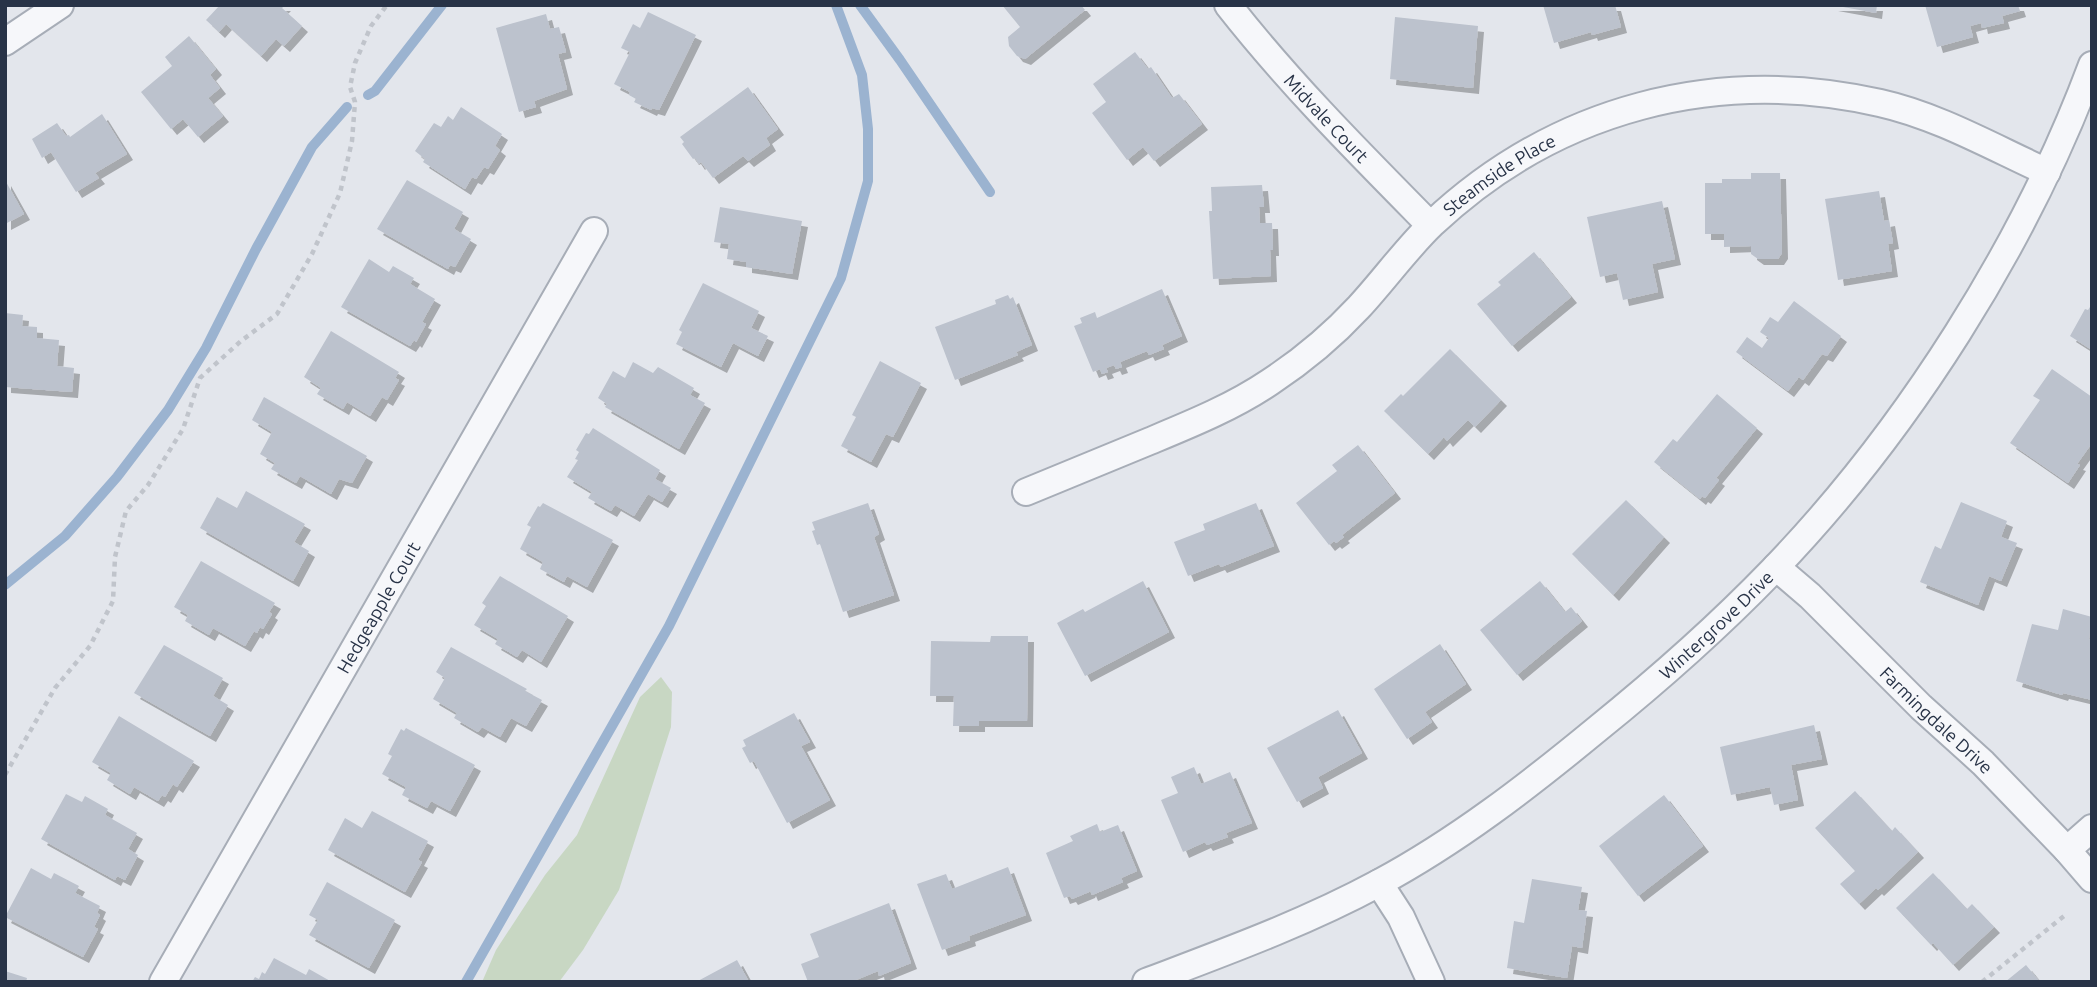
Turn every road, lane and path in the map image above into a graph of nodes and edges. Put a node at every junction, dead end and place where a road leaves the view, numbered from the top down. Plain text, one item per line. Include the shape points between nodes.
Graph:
1 (60, 5) edge
2 (387, 5) edge
3 (1228, 5) edge
4 (5, 42) edge
5 (2092, 65) edge
6 (2046, 172) junction
7 (1430, 225) junction
8 (594, 231) dead end
9 (1026, 492) dead end
10 (1776, 566) junction
11 (5, 775) edge
12 (2092, 828) edge
13 (2067, 850) junction
14 (2092, 879) edge
15 (1379, 883) junction
16 (2064, 916) dead end
17 (163, 982) edge
18 (1146, 982) edge
19 (1431, 982) edge
20 (1982, 982) edge

1 - 4 street
2 - 11 path via 371,26 355,63 350,87 355,102 352,142 340,193 312,254 277,314 200,378 183,429 148,485 125,511 115,557 113,601 90,646 55,688
3 - 7 street, Midvale Court via 1334,127
5 - 6 street, Wintergrove Drive
6 - 7 street, Steamside Place via 1937,121 1882,103 1797,90 1740,90 1682,96 1572,129 1496,171
6 - 10 street, Wintergrove Drive via 1973,306 1914,397 1848,484
7 - 9 street, Steamside Place via 1359,307 1271,382 1195,422
8 - 17 street, Hedgeapple Court
10 - 13 street, Farmingdale Drive via 1983,763
10 - 15 street, Wintergrove Drive via 1658,680 1531,784
12 - 13 street
13 - 14 street, Farmingdale Drive
15 - 18 street, Wintergrove Drive via 1257,940
15 - 19 street via 1401,917
16 - 20 path

